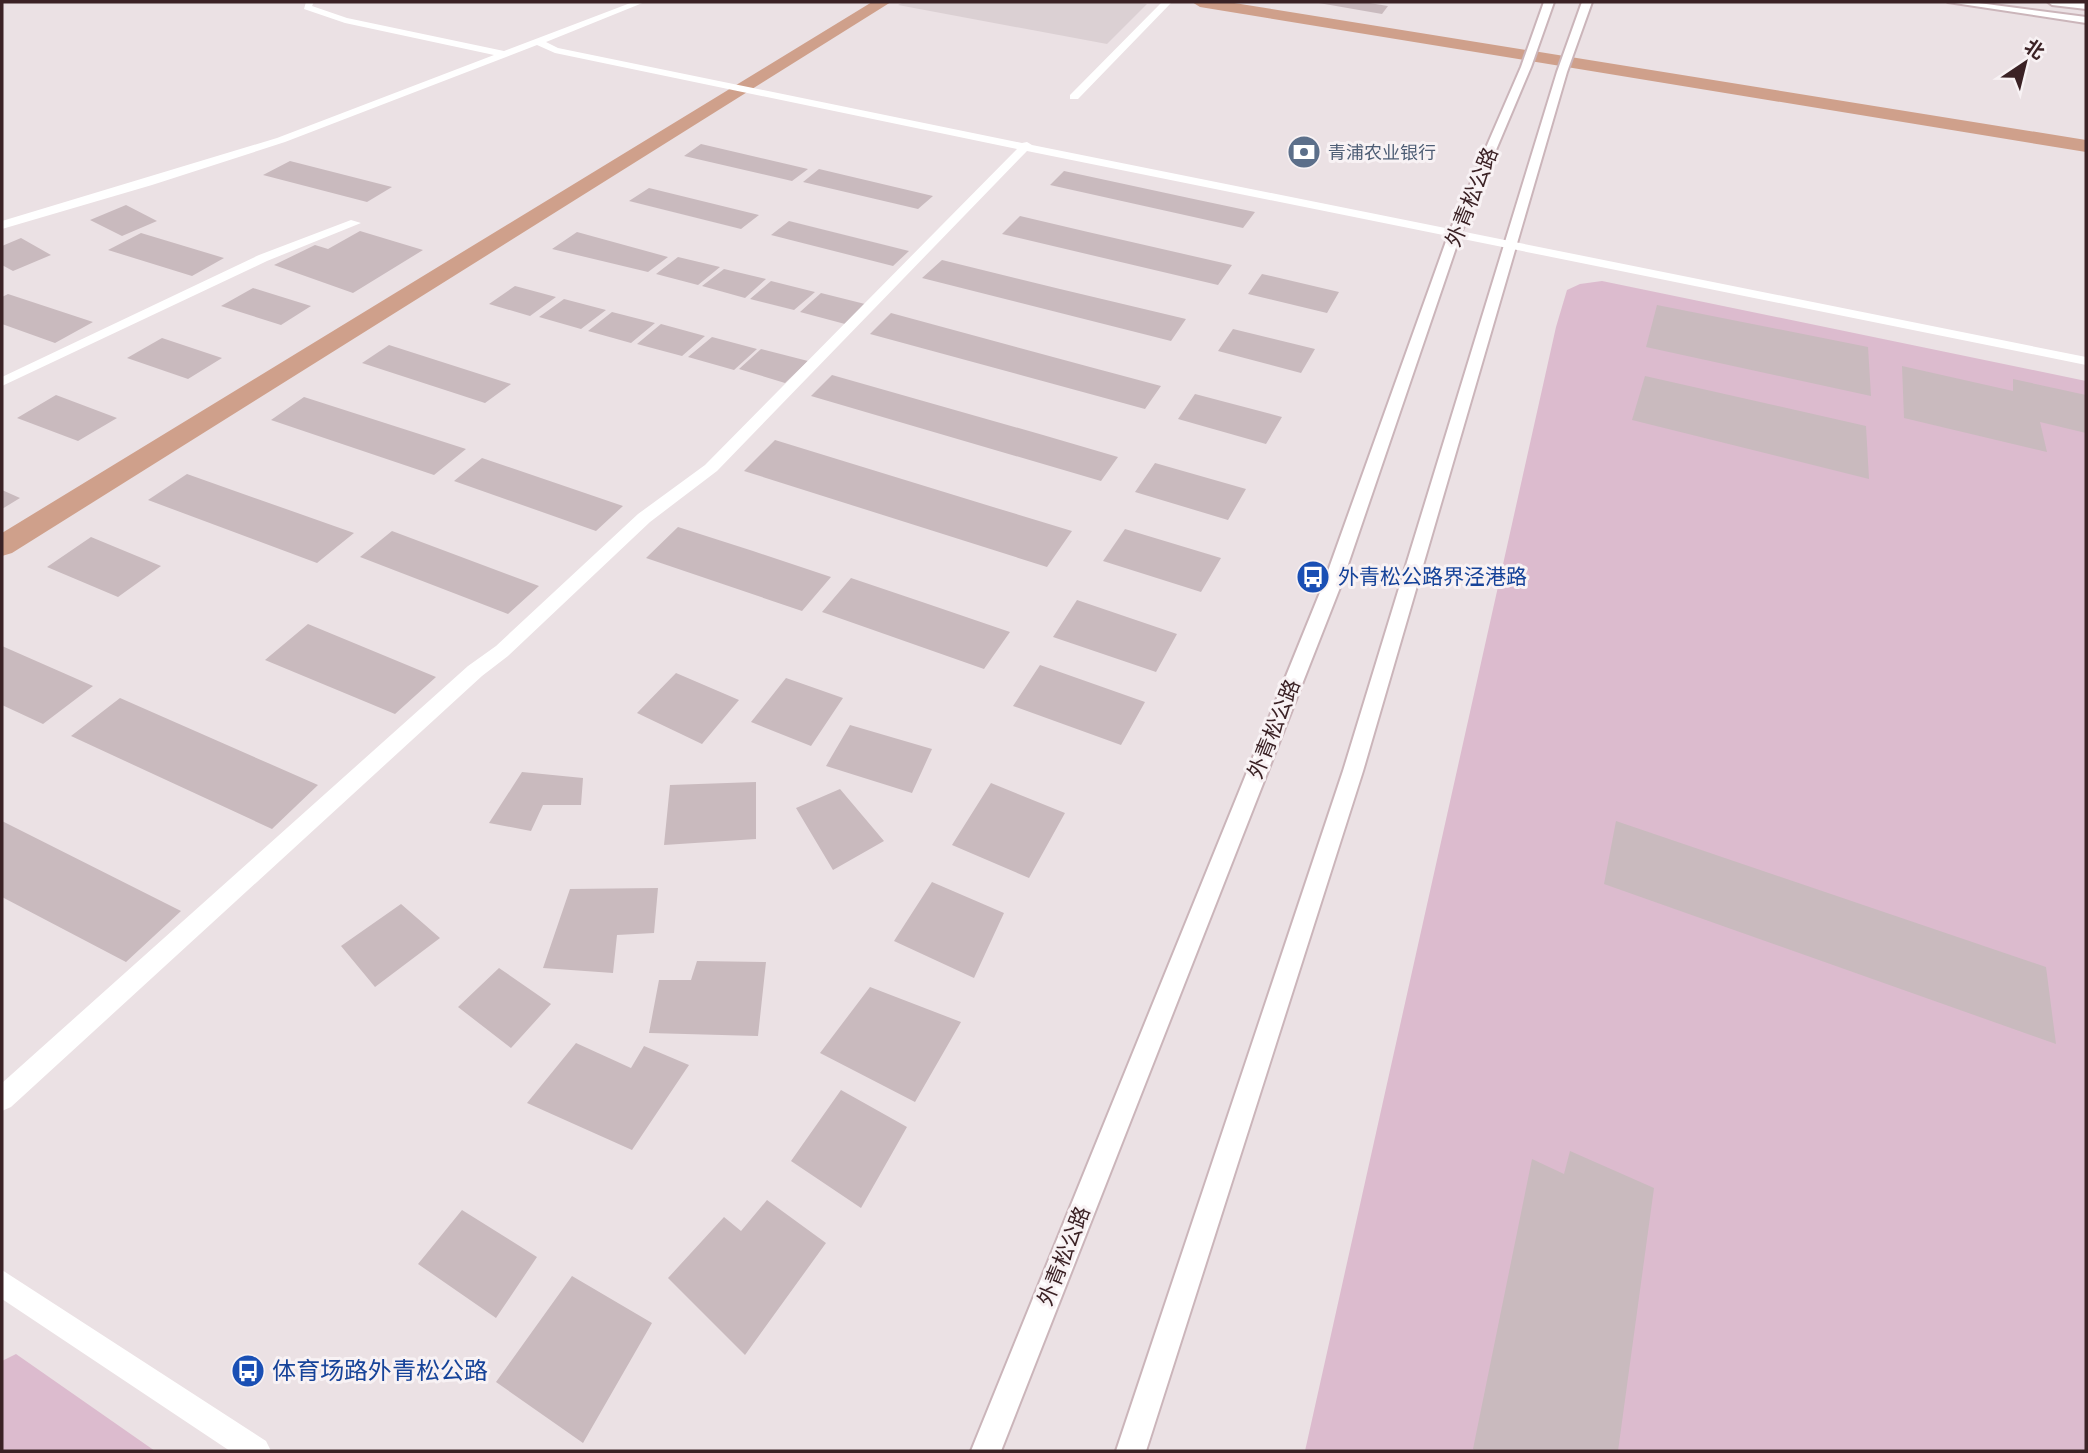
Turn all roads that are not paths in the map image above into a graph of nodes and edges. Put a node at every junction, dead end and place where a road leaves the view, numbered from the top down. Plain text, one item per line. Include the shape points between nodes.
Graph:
1 (310, 2) edge
2 (641, 2) edge
3 (1167, 2) edge
4 (1549, 2) edge
5 (1587, 2) edge
6 (1952, 2) edge
7 (2052, 2) edge
8 (2086, 6) edge
9 (2086, 20) edge
10 (538, 42) junction
11 (506, 54) junction
12 (1074, 97) dead end
13 (1027, 145) junction
14 (355, 223) dead end
15 (2, 225) edge
16 (1455, 233) junction
17 (1511, 244) junction
18 (2086, 361) edge
19 (2, 382) edge
20 (2, 1099) edge
21 (2, 1283) edge
22 (256, 1451) edge
23 (986, 1451) edge
24 (1131, 1451) edge

1 - 11 street via 307,7 345,20
2 - 10 street
3 - 12 street
4 - 16 street, 外青松公路
5 - 17 street
6 - 9 street
7 - 8 street
10 - 11 street
10 - 13 street via 555,50 761,94
11 - 15 street via 224,159
13 - 16 street
13 - 20 street via 711,468 644,519
14 - 19 street via 263,258
16 - 17 street
16 - 23 street, 外青松公路 via 1332,585
17 - 18 street
17 - 24 street via 1353,771
21 - 22 street

